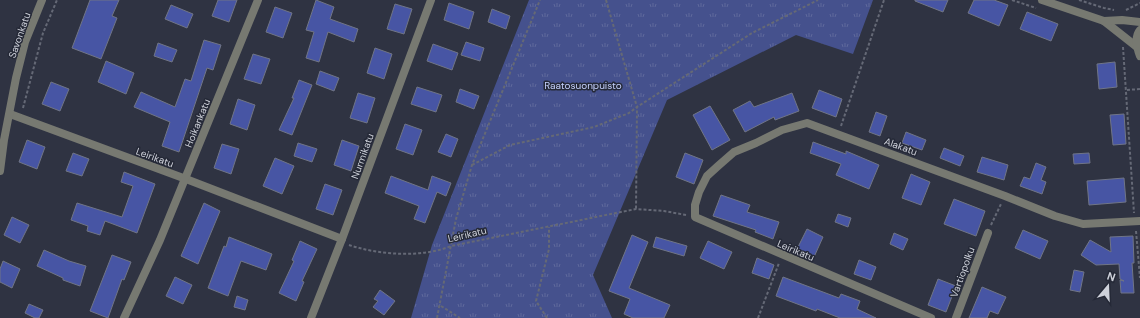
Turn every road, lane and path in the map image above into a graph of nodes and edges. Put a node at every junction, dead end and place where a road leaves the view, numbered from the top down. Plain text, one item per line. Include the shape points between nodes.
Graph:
1 (42, 0) edge
2 (57, 0) edge
3 (258, 0) edge
4 (431, 0) edge
5 (540, 0) edge
6 (606, 0) edge
7 (818, 0) edge
8 (884, 0) edge
9 (1012, 0) edge
10 (1042, 0) edge
11 (1079, 0) edge
12 (1140, 3) edge
13 (1042, 10) dead end
14 (1118, 10) dead end
15 (1125, 11) dead end
16 (1104, 21) junction
17 (1140, 22) edge
18 (1140, 30) edge
19 (1119, 43) dead end
20 (1137, 47) junction
21 (1140, 56) edge
22 (1140, 89) edge
23 (1127, 90) junction
24 (637, 107) junction
25 (10, 114) junction
26 (20, 118) junction
27 (839, 134) junction
28 (472, 166) junction
29 (0, 171) edge
30 (186, 179) junction
31 (1005, 196) junction
32 (636, 209) junction
33 (695, 217) junction
34 (1137, 221) edge
35 (549, 227) junction
36 (988, 233) joint
37 (342, 239) junction
38 (451, 246) junction
39 (782, 255) junction
40 (1140, 278) edge
41 (440, 305) junction
42 (124, 318) edge
43 (311, 318) edge
44 (437, 318) edge
45 (460, 318) edge
46 (547, 318) edge
47 (758, 318) edge
48 (931, 318) edge
49 (956, 318) edge

1 - 25 street, Savonkatu via 25,42
2 - 26 path via 43,33
3 - 30 street, Hoikankatu
4 - 37 street, Nurmikatu
5 - 28 path
6 - 24 path
7 - 24 path via 752,33
8 - 27 path
9 - 13 path
10 - 16 street
11 - 14 path
12 - 15 path
16 - 17 street
16 - 20 street
18 - 20 street
19 - 23 path via 1123,47
20 - 21 street
22 - 23 path
23 - 34 path
24 - 28 path via 629,113 594,127 510,145
24 - 32 path
25 - 26 street, Leirikatu
25 - 29 street, Savonkatu
26 - 30 street, Leirikatu
27 - 31 street, Alakatu
27 - 33 street, Alakatu via 807,123 782,130 734,152 708,176 699,192
28 - 38 path via 456,219
30 - 37 street, Leirikatu
30 - 42 street, Hoikankatu
31 - 34 street, Alakatu via 1083,224
31 - 36 path
32 - 33 path, Leirikatu
32 - 35 path, Leirikatu
33 - 39 street, Leirikatu
34 - 40 path
35 - 38 path, Leirikatu
35 - 46 path via 549,249 536,301
36 - 49 street, Vartiopolku
37 - 38 path, Leirikatu via 349,245 372,251 402,254 442,250
37 - 43 street, Nurmikatu
38 - 41 path
39 - 47 path
39 - 48 street, Leirikatu
41 - 44 path
41 - 45 path

